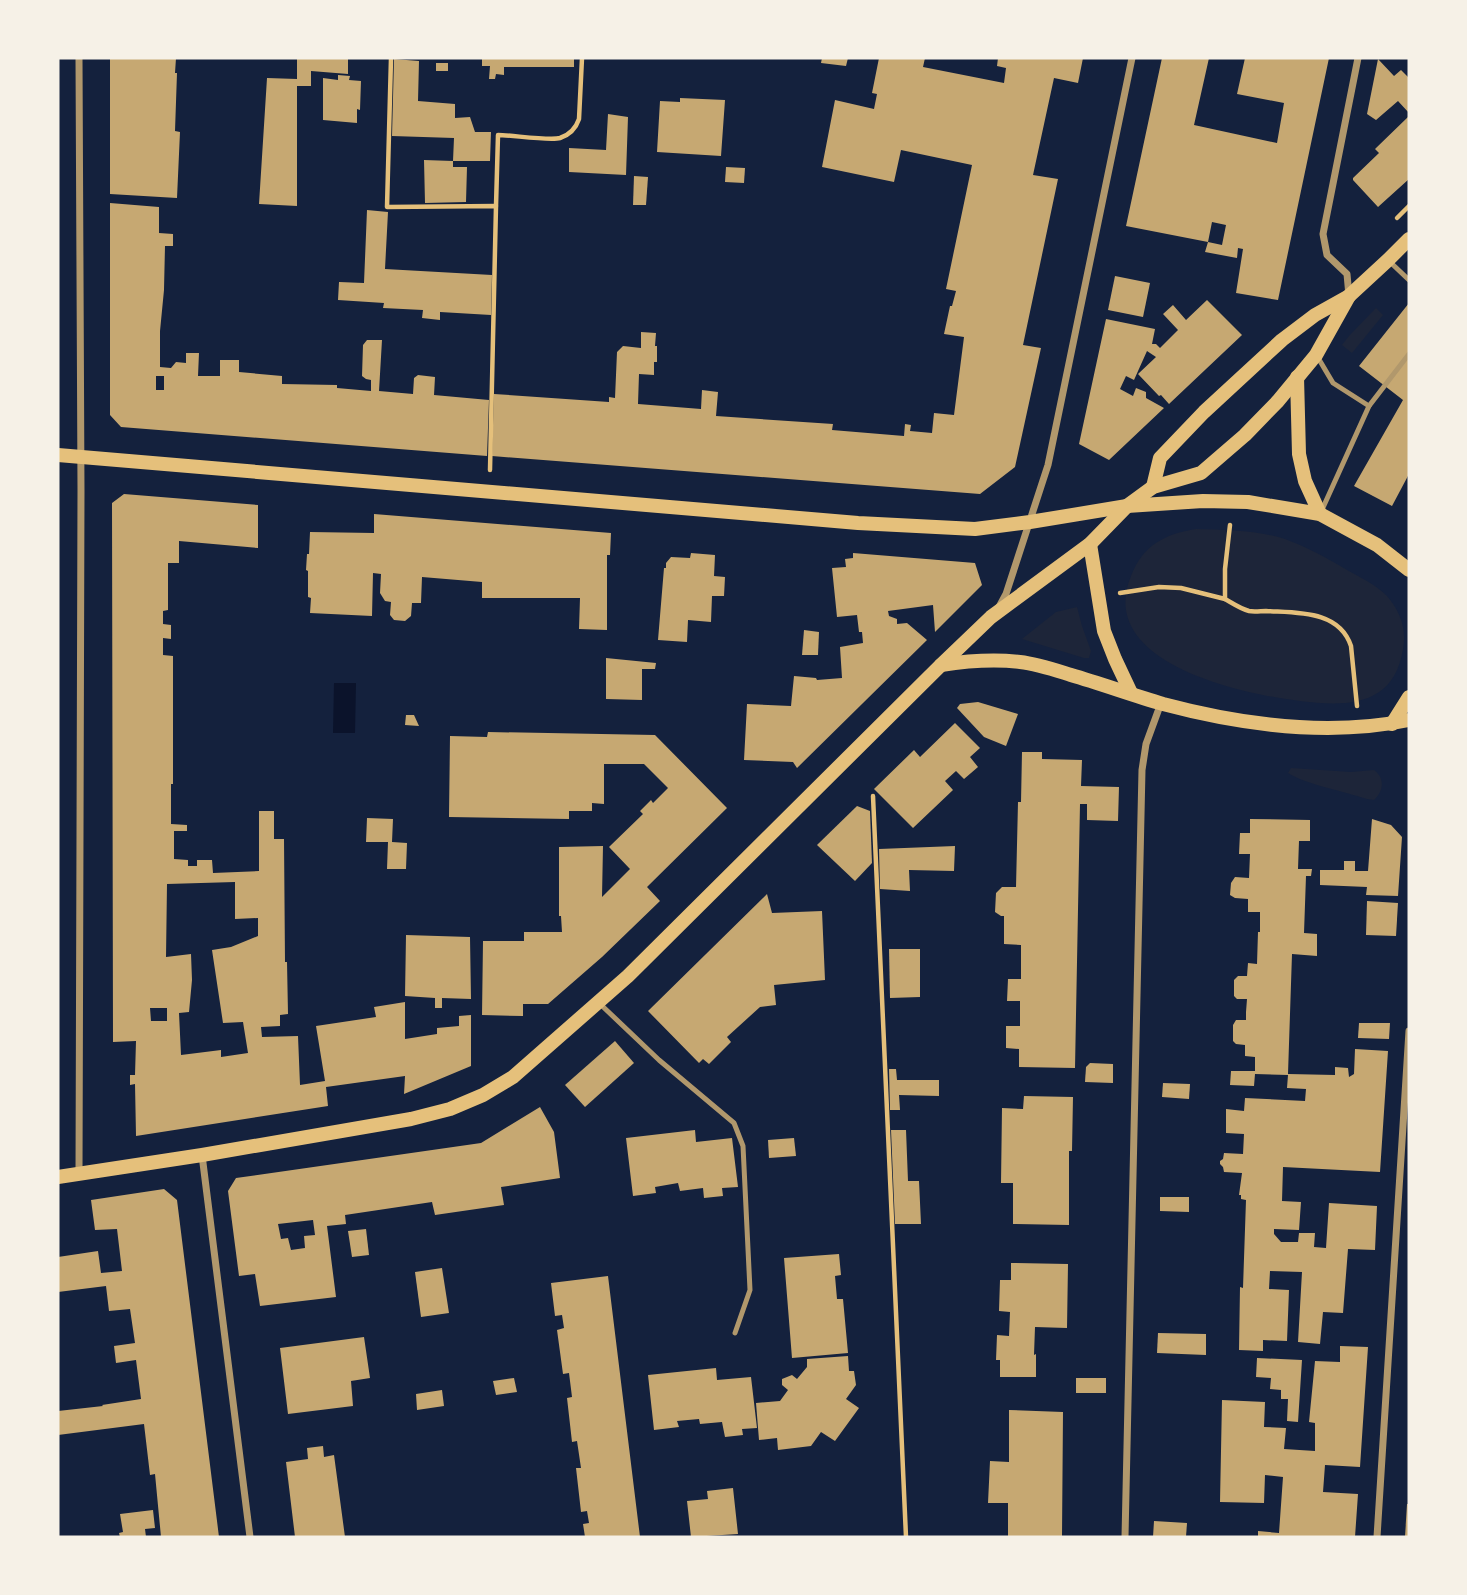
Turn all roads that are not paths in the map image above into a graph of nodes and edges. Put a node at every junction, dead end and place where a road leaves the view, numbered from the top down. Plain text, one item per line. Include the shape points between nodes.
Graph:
1 (79, 58) edge
2 (1132, 58) edge
3 (1358, 58) edge
4 (1409, 239) edge
5 (1388, 260) junction
6 (1409, 280) edge
7 (1349, 296) junction
8 (1409, 354) edge
9 (1316, 355) junction
10 (1297, 377) junction
11 (1368, 406) junction
12 (58, 455) edge
13 (81, 457) junction
14 (1153, 487) junction
15 (1127, 506) junction
16 (1320, 514) junction
17 (1030, 522) junction
18 (1090, 544) junction
19 (1409, 570) edge
20 (991, 617) junction
21 (941, 665) junction
22 (1131, 694) junction
23 (1409, 697) edge
24 (1161, 703) junction
25 (1409, 720) edge
26 (1392, 724) junction
27 (598, 1002) junction
28 (1409, 1031) edge
29 (202, 1155) junction
30 (79, 1174) junction
31 (58, 1177) edge
32 (736, 1333) dead end
33 (250, 1537) edge
34 (1125, 1537) edge
35 (1377, 1537) edge

1 - 13 street
2 - 17 street via 1048,465
3 - 7 street via 1324,234 1327,255 1348,274
4 - 5 main road
5 - 6 lane
5 - 7 main road
7 - 9 main road
7 - 14 main road via 1282,340 1204,412 1160,458
8 - 11 lane
9 - 10 main road
9 - 11 lane via 1334,383
10 - 14 main road via 1259,422 1201,473
10 - 16 main road via 1299,454
11 - 16 lane
12 - 13 main road
13 - 17 main road via 858,523 975,529
13 - 30 street
14 - 15 main road
15 - 16 main road via 1248,502
15 - 17 main road
15 - 18 main road
16 - 19 main road via 1377,545
17 - 20 street via 1006,594
18 - 20 main road
18 - 22 main road via 1104,631
20 - 21 main road
21 - 22 main road via 1021,662
21 - 27 main road
22 - 24 main road
23 - 26 main road
24 - 26 main road via 1232,720 1293,726
24 - 34 street via 1142,770
25 - 26 main road
27 - 29 main road via 513,1077 450,1109
27 - 32 lane via 734,1123 743,1146 750,1290
28 - 35 street
29 - 30 main road
29 - 33 street
30 - 31 main road

